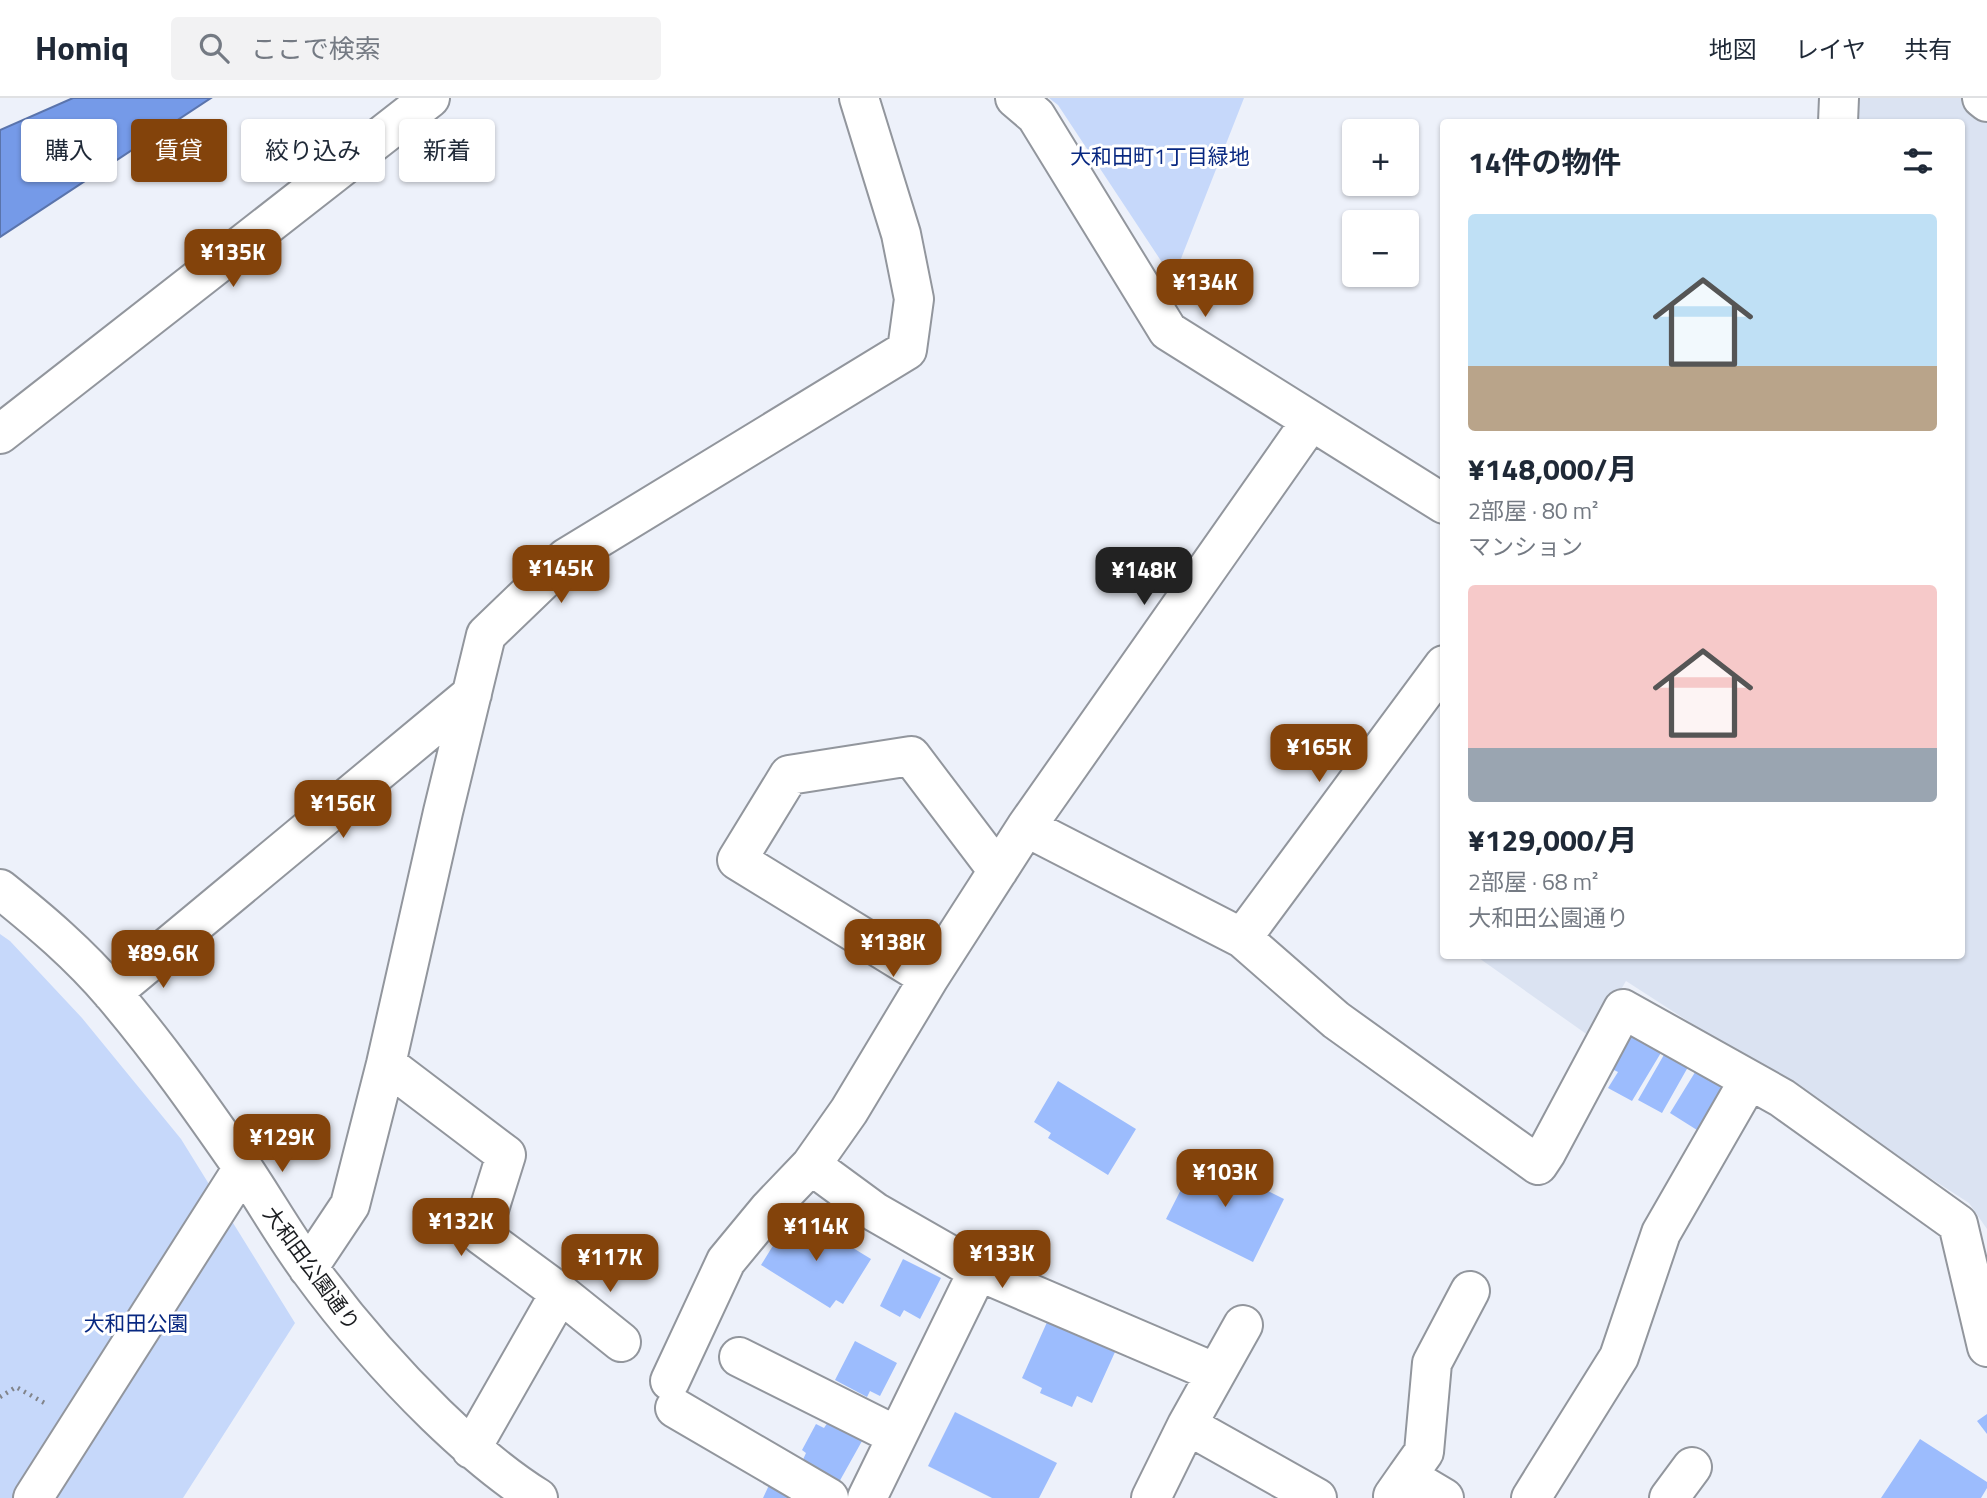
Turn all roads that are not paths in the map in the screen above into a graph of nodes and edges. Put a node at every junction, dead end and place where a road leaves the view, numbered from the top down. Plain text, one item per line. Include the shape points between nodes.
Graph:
1 (430, 98) edge
2 (859, 98) edge
3 (1015, 98) edge
4 (1839, 98) edge
5 (1982, 98) edge
6 (1987, 102) edge
7 (1838, 119) edge
8 (1311, 421) junction
9 (0, 434) edge
10 (1440, 502) edge
11 (1440, 670) edge
12 (472, 694) junction
13 (1026, 827) junction
14 (998, 871) junction
15 (0, 889) edge
16 (1242, 938) junction
17 (929, 978) junction
18 (113, 993) junction
19 (386, 1064) junction
20 (1749, 1080) junction
21 (811, 1165) junction
22 (243, 1168) junction
23 (308, 1268) junction
24 (978, 1271) junction
25 (1470, 1291) dead end
26 (560, 1293) junction
27 (1243, 1325) dead end
28 (621, 1342) dead end
29 (1987, 1347) edge
30 (739, 1357) dead end
31 (1216, 1373) junction
32 (1187, 1425) junction
33 (898, 1436) junction
34 (471, 1449) junction
35 (1692, 1467) dead end
36 (1400, 1487) edge
37 (1534, 1497) edge
38 (33, 1498) edge
39 (538, 1498) edge
40 (829, 1498) edge
41 (867, 1498) edge
42 (1151, 1498) edge
43 (1317, 1498) edge
44 (1444, 1498) edge
45 (1669, 1498) edge

1 - 9 street
2 - 12 street via 901,234 914,299 907,350 566,558 486,635
3 - 8 street via 1036,116 1168,331
4 - 7 street
5 - 6 street
8 - 10 street
8 - 13 street
11 - 16 street
12 - 18 street
12 - 19 street
13 - 14 street
13 - 16 street
14 - 17 street
14 - 17 street via 911,756 789,775 737,860
15 - 18 street, 大和田公園通り via 38,919
16 - 20 street via 1336,1020 1538,1166 1623,1010
17 - 21 street
18 - 22 street, 大和田公園通り
19 - 23 street via 350,1205
19 - 26 street via 506,1155 481,1235
20 - 29 street via 1782,1098 1958,1224
20 - 37 street via 1661,1233 1619,1357
21 - 24 street via 875,1212
21 - 40 street via 726,1261 673,1394
22 - 23 street, 大和田公園通り
22 - 38 street
23 - 34 street, 大和田公園通り via 361,1336
24 - 31 street
24 - 33 street
25 - 36 street via 1432,1363 1424,1452
26 - 28 street
26 - 34 street
27 - 31 street
30 - 33 street
31 - 32 street
32 - 42 street
32 - 43 street
33 - 41 street
34 - 39 street, 大和田公園通り
35 - 45 street
36 - 44 street

